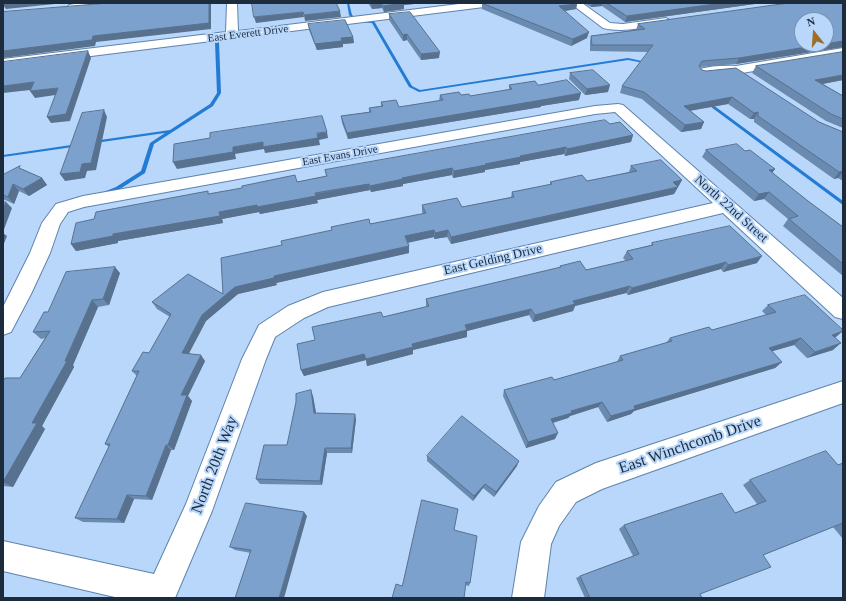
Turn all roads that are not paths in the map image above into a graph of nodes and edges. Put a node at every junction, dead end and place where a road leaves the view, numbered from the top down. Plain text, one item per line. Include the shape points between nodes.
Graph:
1 (102, 3) edge
2 (232, 3) edge
3 (492, 3) edge
4 (575, 3) edge
5 (63, 8) edge
6 (678, 20) edge
7 (232, 36) junction
8 (843, 52) edge
9 (3, 63) edge
10 (736, 70) junction
11 (703, 72) edge
12 (753, 82) edge
13 (618, 108) joint
14 (726, 206) junction
15 (843, 311) edge
16 (3, 326) edge
17 (267, 331) joint
18 (843, 392) edge
19 (3, 556) edge
20 (161, 595) edge
21 (528, 598) edge

1 - 5 street
2 - 7 street
3 - 7 street, East Everett Drive
4 - 6 street via 607,26 623,27
7 - 9 street, East Everett Drive
8 - 10 street
10 - 11 street via 726,68
10 - 12 street
13 - 14 street, North 22nd Street
13 - 16 street, East Evans Drive via 595,110 83,202 62,208 51,223 21,294
14 - 15 street, North 22nd Street
14 - 17 street, East Gelding Drive via 323,300 296,312
17 - 20 street, North 20th Way via 254,359 198,511
18 - 21 street, East Winchcomb Drive via 596,477 566,492 549,516 536,542
19 - 20 street

